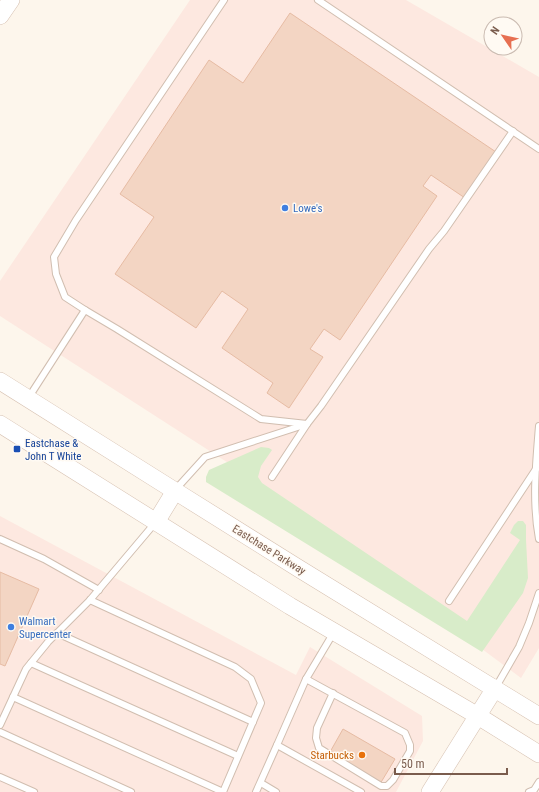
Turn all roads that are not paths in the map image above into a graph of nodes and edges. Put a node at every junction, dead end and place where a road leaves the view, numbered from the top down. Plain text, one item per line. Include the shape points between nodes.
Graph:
1 (11, 0) edge
2 (224, 0) edge
3 (318, 0) edge
4 (0, 16) edge
5 (513, 131) junction
6 (539, 149) edge
7 (85, 310) junction
8 (0, 381) edge
9 (28, 399) junction
10 (0, 424) edge
11 (307, 424) junction
12 (539, 426) edge
13 (536, 469) junction
14 (272, 477) dead end
15 (175, 490) junction
16 (156, 522) junction
17 (0, 539) edge
18 (539, 539) edge
19 (99, 590) junction
20 (539, 593) edge
21 (90, 600) junction
22 (449, 601) dead end
23 (334, 632) junction
24 (57, 633) junction
25 (31, 663) junction
26 (306, 679) junction
27 (495, 688) junction
28 (333, 693) junction
29 (13, 697) junction
30 (478, 716) junction
31 (539, 716) edge
32 (253, 722) junction
33 (0, 725) edge
34 (0, 732) edge
35 (278, 745) junction
36 (539, 754) edge
37 (238, 756) junction
38 (0, 777) edge
39 (539, 782) edge
40 (260, 783) junction
41 (357, 791) edge
42 (533, 791) edge
43 (34, 792) edge
44 (131, 792) edge
45 (223, 792) edge
46 (256, 792) edge
47 (276, 792) edge
48 (430, 792) edge

1 - 4 main road
2 - 7 lane via 76,220 54,257 56,274 65,297
3 - 5 lane
5 - 6 lane
5 - 11 lane
7 - 9 lane
7 - 11 lane via 261,419
8 - 9 main road, Eastchase Parkway
9 - 15 main road, Eastchase Parkway
10 - 16 main road
11 - 14 lane
11 - 15 lane via 205,457
12 - 13 lane
13 - 18 lane
13 - 22 lane
15 - 16 main road
15 - 27 main road, Eastchase Parkway
16 - 19 lane
16 - 23 main road
17 - 19 lane via 44,559
19 - 21 lane
20 - 27 lane via 520,647
21 - 24 lane
21 - 32 lane via 234,667 251,679 261,703
23 - 26 lane
23 - 30 main road
24 - 25 lane
24 - 32 lane
25 - 29 lane
25 - 37 lane
26 - 28 lane
26 - 35 lane
27 - 30 main road
27 - 31 main road, Eastchase Parkway
28 - 28 lane via 405,733 410,751 387,786 381,786 319,748 317,728
29 - 33 lane
29 - 45 lane
30 - 36 main road
30 - 48 main road
32 - 37 lane
34 - 44 lane
35 - 40 lane
35 - 41 lane
37 - 45 lane
38 - 43 lane
39 - 42 lane
40 - 46 lane
40 - 47 lane

